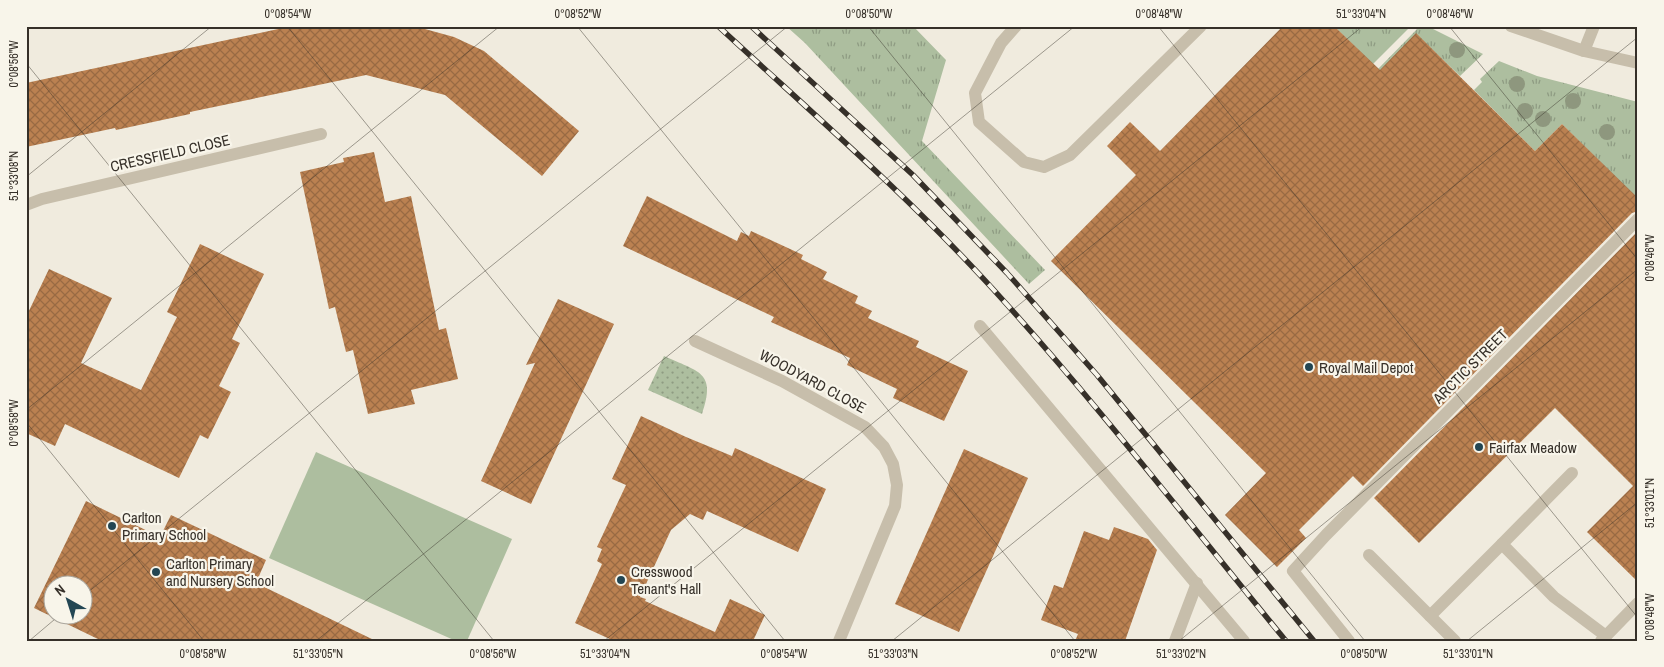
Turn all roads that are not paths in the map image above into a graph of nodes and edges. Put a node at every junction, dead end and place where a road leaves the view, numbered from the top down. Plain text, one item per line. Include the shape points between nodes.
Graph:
1 (1016, 26) edge
2 (1201, 26) edge
3 (1511, 26) edge
4 (1594, 26) edge
5 (1584, 51) junction
6 (1638, 63) edge
7 (321, 134) dead end
8 (26, 205) edge
9 (1638, 219) edge
10 (980, 326) dead end
11 (695, 341) dead end
12 (1572, 473) dead end
13 (1502, 544) junction
14 (1369, 555) dead end
15 (1197, 583) junction
16 (1638, 603) edge
17 (1430, 616) junction
18 (1604, 639) edge
19 (839, 641) edge
20 (1175, 641) edge
21 (1244, 641) edge
22 (1349, 641) edge
23 (1455, 641) edge

1 - 2 street via 1001,43 974,93 979,122 1024,162 1044,167 1070,155
3 - 5 street
4 - 5 street
5 - 6 street
7 - 8 street, CRESSFIELD CLOSE
9 - 22 street, ARCTIC STREET via 1293,571
10 - 15 street
11 - 19 street, WOODYARD CLOSE via 782,381 865,427 884,447 893,464 897,485 895,506
12 - 13 street
13 - 17 street
13 - 18 street via 1554,597
14 - 17 street
15 - 20 street
15 - 21 street
16 - 18 street
17 - 23 street

